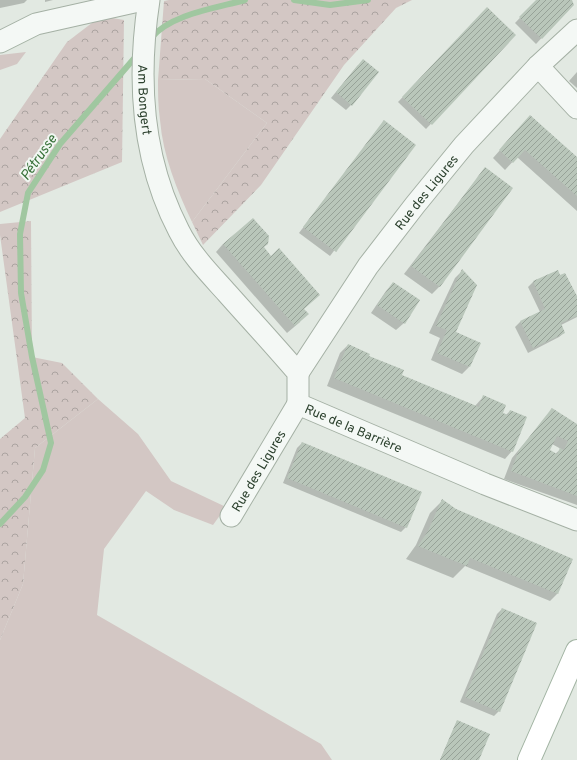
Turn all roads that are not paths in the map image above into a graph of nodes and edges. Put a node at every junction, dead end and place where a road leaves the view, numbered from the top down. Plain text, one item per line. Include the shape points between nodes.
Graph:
1 (144, 0) edge
2 (149, 0) edge
3 (577, 30) edge
4 (0, 42) edge
5 (538, 66) junction
6 (577, 108) edge
7 (298, 373) junction
8 (298, 404) junction
9 (230, 516) dead end
10 (577, 520) edge
11 (577, 651) edge
12 (528, 760) edge

1 - 4 street via 36,24
2 - 7 street, Am Bongert via 142,80 146,126 153,163 164,198 179,232 199,262
3 - 5 street, Rue des Ligures
5 - 6 street
5 - 7 street, Rue des Ligures via 464,145 415,205 368,266
7 - 8 street, Rue de la Barrière
8 - 9 street, Rue des Ligures
8 - 10 street, Rue de la Barrière via 485,484
11 - 12 main road

